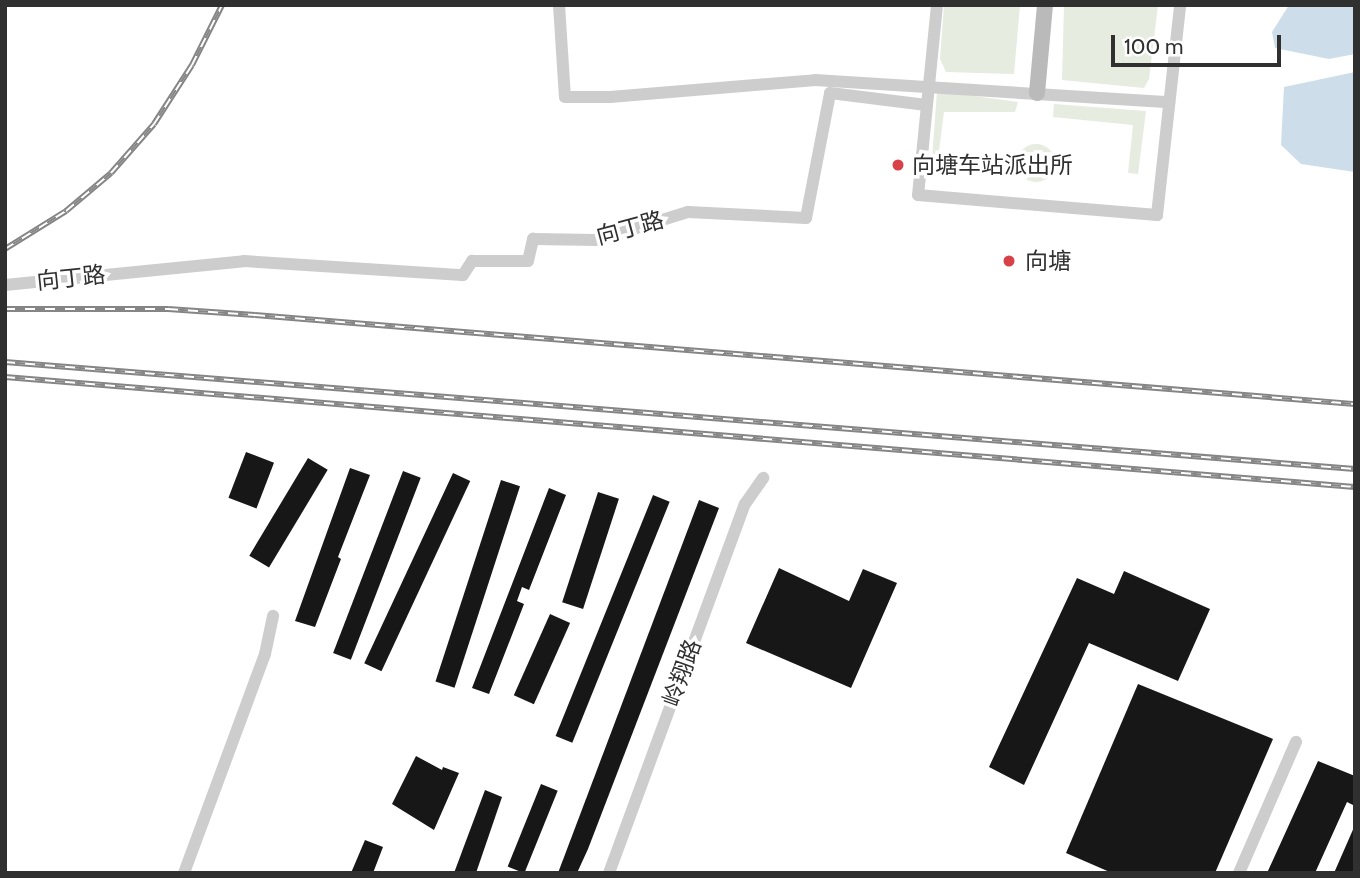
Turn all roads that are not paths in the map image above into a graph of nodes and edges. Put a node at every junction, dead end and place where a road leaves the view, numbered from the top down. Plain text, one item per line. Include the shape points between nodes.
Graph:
1 (559, 5) edge
2 (937, 5) edge
3 (1045, 5) edge
4 (1180, 5) edge
5 (927, 86) junction
6 (1037, 93) junction
7 (1169, 102) junction
8 (926, 105) junction
9 (5, 285) edge
10 (763, 478) dead end
11 (274, 616) dead end
12 (1296, 742) dead end
13 (184, 873) edge
14 (609, 873) edge
15 (1239, 873) edge

1 - 5 street via 565,97 815,80
2 - 5 street
3 - 6 street
4 - 7 street
5 - 6 street
5 - 8 street
6 - 7 street
7 - 8 street via 1157,215 918,195
8 - 9 street, 向丁路 via 830,93 806,218 688,212 598,240 533,239 528,261 472,261 463,275 244,261
10 - 14 street, 岭翔路 via 755,483 730,543
11 - 13 street via 265,654
12 - 15 street

